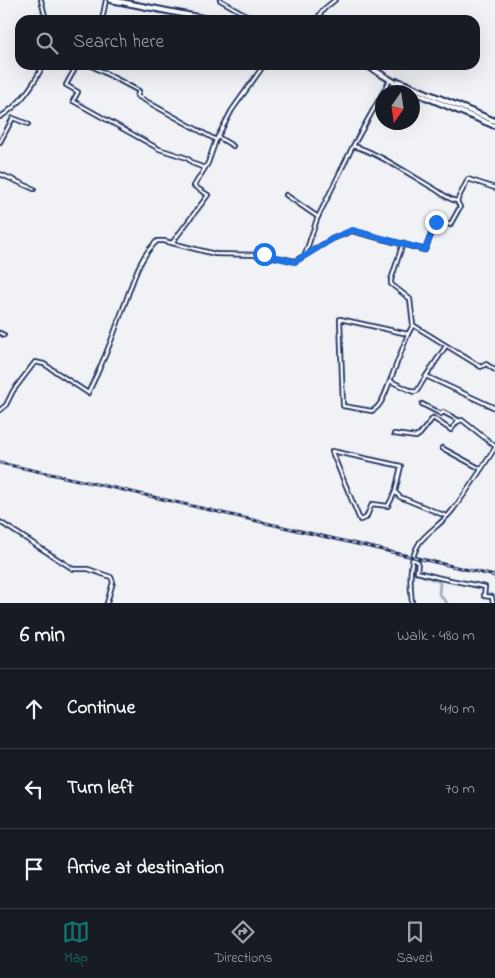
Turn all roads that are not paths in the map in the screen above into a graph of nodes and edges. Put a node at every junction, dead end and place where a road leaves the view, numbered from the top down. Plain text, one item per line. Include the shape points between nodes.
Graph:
1 (40, 0) edge
2 (106, 0) edge
3 (111, 0) edge
4 (220, 0) edge
5 (335, 0) edge
6 (44, 15) edge
7 (103, 15) edge
8 (188, 15) edge
9 (246, 15) edge
10 (320, 15) edge
11 (41, 70) edge
12 (74, 70) edge
13 (99, 70) edge
14 (260, 70) edge
15 (375, 70) edge
16 (391, 79) junction
17 (10, 111) junction
18 (0, 117) edge
19 (13, 118) junction
20 (495, 121) edge
21 (28, 124) dead end
22 (495, 126) edge
23 (217, 138) junction
24 (0, 142) edge
25 (233, 146) dead end
26 (353, 146) junction
27 (205, 168) junction
28 (0, 174) edge
29 (495, 188) edge
30 (34, 189) dead end
31 (286, 195) dead end
32 (457, 201) junction
33 (318, 217) junction
34 (172, 243) junction
35 (403, 243) junction
36 (305, 255) junction
37 (413, 325) junction
38 (0, 333) edge
39 (408, 334) junction
40 (4, 336) dead end
41 (446, 346) junction
42 (495, 370) edge
43 (426, 376) junction
44 (390, 381) junction
45 (422, 404) dead end
46 (1, 406) edge
47 (495, 408) edge
48 (0, 410) edge
49 (458, 420) junction
50 (394, 434) dead end
51 (495, 447) edge
52 (442, 448) dead end
53 (481, 469) junction
54 (395, 492) junction
55 (447, 516) junction
56 (0, 522) edge
57 (413, 559) junction
58 (107, 603) edge
59 (412, 603) edge
60 (493, 603) edge

1 - 6 street
2 - 7 street
3 - 8 highway
4 - 9 street
5 - 10 street
11 - 17 street
12 - 27 street via 66,85 78,92 73,101 159,149 188,158
13 - 23 street via 139,91 137,96
14 - 23 street
15 - 16 highway
16 - 20 highway
16 - 22 highway via 404,88
16 - 26 street
17 - 18 street
17 - 19 street
19 - 21 street
19 - 24 street
23 - 25 street
23 - 27 street
26 - 32 street via 436,190 445,198
26 - 33 street
27 - 34 street via 194,186 208,195
28 - 30 street
29 - 32 street via 468,179
31 - 33 street
32 - 35 street via 460,207 450,225 436,222 425,250
33 - 36 street
34 - 36 street via 215,254 264,254 295,262
34 - 46 street via 157,241 144,255 88,393 44,364 35,362 6,405
35 - 36 street via 352,230
35 - 37 street via 391,280 410,299
37 - 39 street
37 - 41 street
38 - 40 street
39 - 44 street
39 - 44 street via 340,320 343,406 376,409
41 - 42 street via 481,368 486,364
41 - 43 street
43 - 44 street via 414,392
43 - 47 street
45 - 49 street
46 - 48 street
49 - 50 street via 451,430 432,418 416,437
49 - 51 street
51 - 53 street
52 - 53 street
53 - 55 street
54 - 54 street via 388,506 372,504 366,518 360,520 332,451 401,466
54 - 55 street
55 - 57 street via 420,543
56 - 58 street via 73,569 88,569 111,577 113,582
57 - 59 street
57 - 60 street via 418,562 417,572 484,587 484,596 492,598

